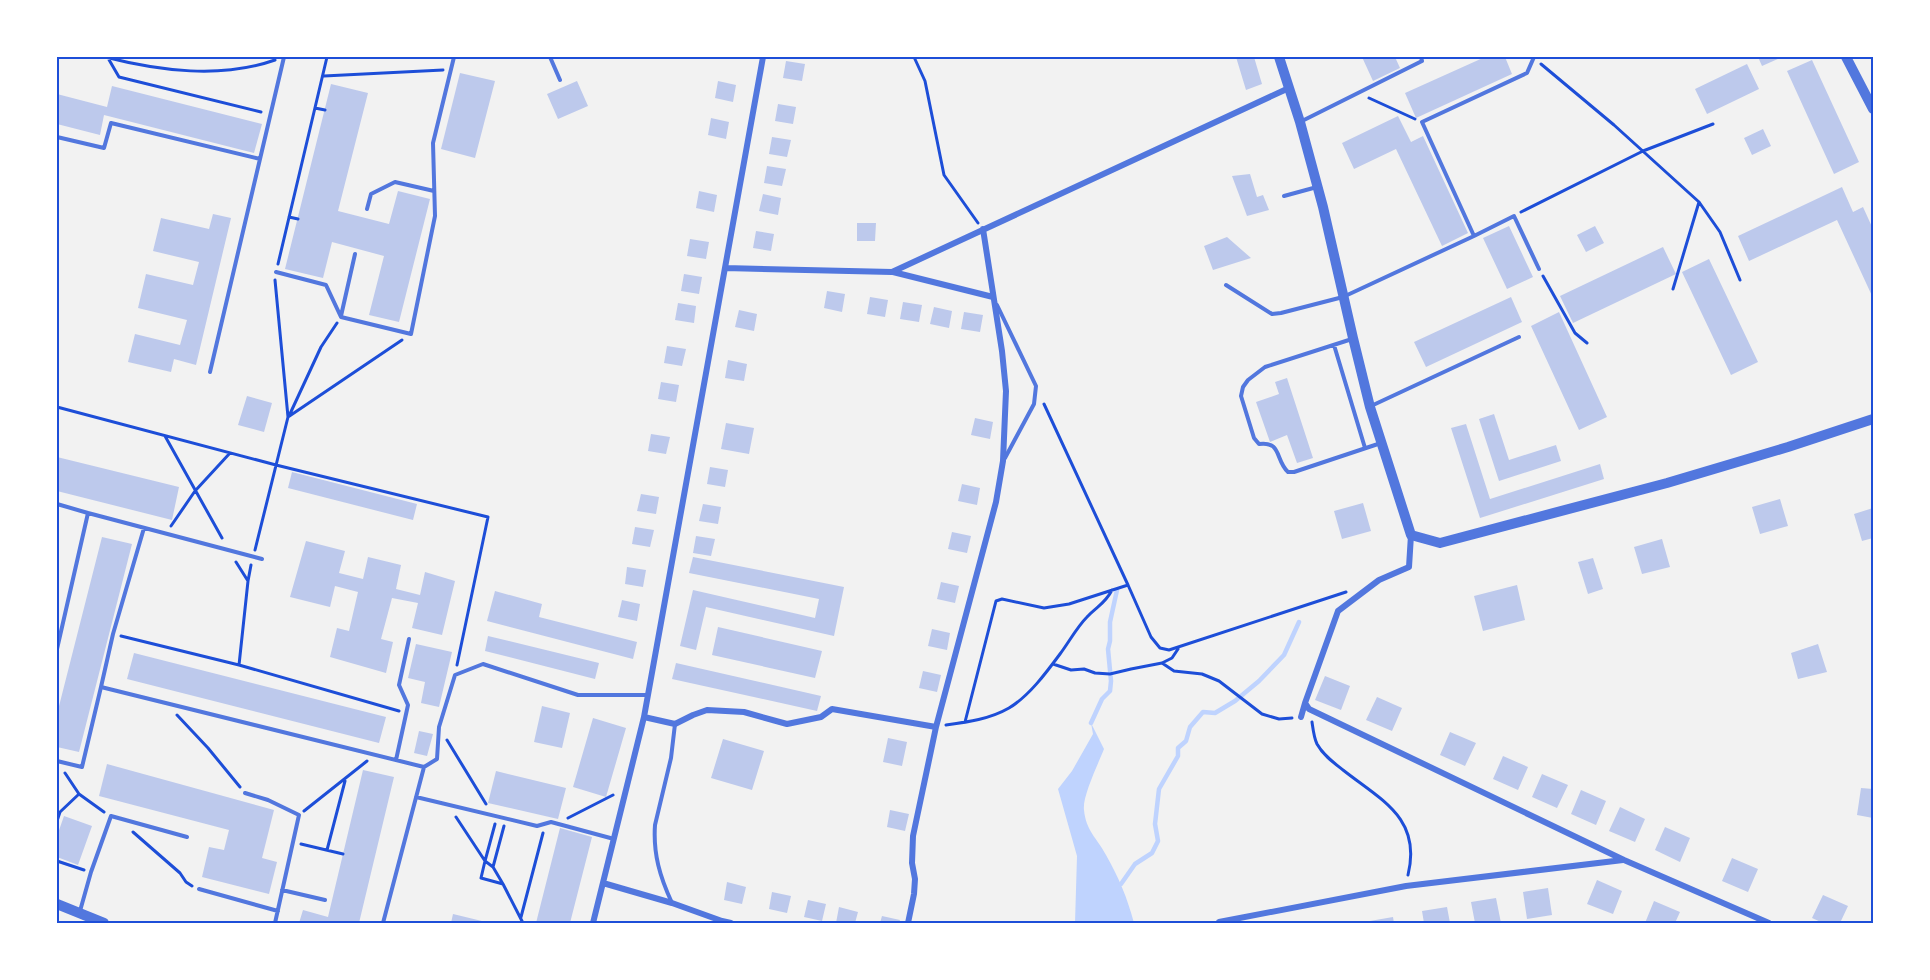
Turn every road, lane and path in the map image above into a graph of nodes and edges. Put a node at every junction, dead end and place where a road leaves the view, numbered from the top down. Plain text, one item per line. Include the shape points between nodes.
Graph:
1 (107, 57) edge
2 (283, 57) edge
3 (327, 57) edge
4 (454, 57) edge
5 (550, 57) edge
6 (763, 57) edge
7 (914, 57) edge
8 (1279, 57) edge
9 (1421, 57) edge
10 (1534, 57) edge
11 (1846, 57) edge
12 (451, 69) junction
13 (323, 76) junction
14 (560, 80) dead end
15 (1289, 88) junction
16 (1359, 93) junction
17 (315, 108) junction
18 (1873, 109) edge
19 (325, 110) dead end
20 (272, 114) junction
21 (1300, 122) junction
22 (1422, 122) junction
23 (1713, 124) dead end
24 (57, 137) edge
25 (1643, 151) junction
26 (261, 159) junction
27 (1317, 187) junction
28 (435, 191) junction
29 (1284, 196) dead end
30 (1699, 202) junction
31 (367, 209) dead end
32 (1514, 216) junction
33 (289, 217) junction
34 (298, 219) dead end
35 (983, 229) junction
36 (1474, 236) junction
37 (355, 254) dead end
38 (725, 268) junction
39 (1539, 269) joint
40 (276, 272) junction
41 (892, 272) junction
42 (1740, 280) dead end
43 (1226, 285) dead end
44 (1673, 289) dead end
45 (993, 297) junction
46 (1343, 297) junction
47 (341, 317) junction
48 (411, 334) junction
49 (1519, 337) dead end
50 (1353, 339) junction
51 (1587, 343) dead end
52 (1334, 345) junction
53 (210, 372) dead end
54 (1036, 386) junction
55 (1370, 407) junction
56 (57, 408) edge
57 (288, 417) junction
58 (1873, 419) edge
59 (165, 436) junction
60 (1381, 442) junction
61 (1365, 448) junction
62 (230, 453) junction
63 (1003, 461) junction
64 (276, 465) junction
65 (195, 490) junction
66 (57, 504) edge
67 (88, 513) junction
68 (144, 528) junction
69 (165, 534) junction
70 (1411, 535) junction
71 (228, 549) junction
72 (253, 556) junction
73 (262, 559) dead end
74 (248, 581) junction
75 (1128, 585) junction
76 (1112, 590) junction
77 (1346, 592) dead end
78 (113, 634) junction
79 (409, 639) dead end
80 (1179, 648) junction
81 (57, 649) edge
82 (1053, 663) junction
83 (1162, 663) junction
84 (239, 665) junction
85 (455, 675) junction
86 (101, 687) junction
87 (648, 695) junction
88 (166, 703) junction
89 (1307, 706) junction
90 (406, 713) junction
91 (644, 717) junction
92 (1301, 717) joint
93 (965, 722) junction
94 (675, 724) junction
95 (439, 727) junction
96 (936, 727) junction
97 (376, 755) junction
98 (396, 760) junction
99 (57, 761) edge
100 (424, 767) junction
101 (345, 779) junction
102 (245, 793) joint
103 (79, 794) junction
104 (416, 797) junction
105 (449, 805) junction
106 (613, 805) dead end
107 (299, 815) junction
108 (111, 816) junction
109 (497, 816) junction
110 (118, 818) junction
111 (507, 818) junction
112 (57, 821) edge
113 (545, 824) junction
114 (556, 824) junction
115 (188, 837) dead end
116 (615, 839) junction
117 (293, 842) junction
118 (327, 850) junction
119 (343, 854) dead end
120 (1624, 860) junction
121 (57, 861) edge
122 (485, 861) junction
123 (493, 867) junction
124 (91, 872) junction
125 (603, 883) junction
126 (503, 884) junction
127 (1406, 886) junction
128 (199, 889) joint
129 (282, 890) junction
130 (325, 900) dead end
131 (672, 903) junction
132 (57, 904) edge
133 (278, 911) junction
134 (77, 918) edge
135 (521, 918) junction
136 (1219, 922) edge
137 (104, 923) edge
138 (275, 923) edge
139 (383, 923) edge
140 (523, 923) edge
141 (593, 923) edge
142 (731, 923) edge
143 (908, 923) edge
144 (1769, 923) edge

1 - 2 path via 153,68 234,70
1 - 20 path via 119,77
2 - 20 lane
3 - 13 path
4 - 12 lane
5 - 14 lane
6 - 38 street
7 - 35 path via 925,81 944,175
8 - 15 street
9 - 16 lane via 1422,61
10 - 22 lane via 1527,73
10 - 25 path
11 - 18 street
12 - 13 path
12 - 28 lane via 433,143
13 - 17 path
15 - 21 street
15 - 35 street
16 - 21 lane
16 - 22 path
17 - 19 path
17 - 33 path
20 - 26 lane
21 - 27 street
22 - 36 lane
23 - 25 path
24 - 26 lane via 104,148 111,123
25 - 30 path
25 - 32 path
26 - 53 lane
27 - 29 lane
27 - 46 street
28 - 31 lane via 395,182 371,194
28 - 48 lane via 435,216
30 - 42 path via 1720,232
30 - 44 path
32 - 36 lane
32 - 39 lane
33 - 34 path
33 - 40 path
35 - 41 street
35 - 45 street
36 - 46 lane
37 - 47 lane
38 - 41 street
38 - 87 street
39 - 51 path via 1575,333
40 - 47 lane via 326,285
40 - 57 path
41 - 45 street
43 - 46 lane via 1272,314
45 - 54 lane
45 - 63 street via 1006,391
46 - 50 street
47 - 48 lane
47 - 57 path via 321,347
48 - 57 path
49 - 55 lane
50 - 52 lane
50 - 55 street
52 - 61 lane
52 - 61 lane via 1265,367 1248,380 1241,396 1254,438 1259,444 1274,447 1288,472
54 - 63 lane via 1034,404
54 - 75 path
55 - 60 street
56 - 59 path
57 - 64 path
58 - 70 street via 1667,483 1440,543
59 - 62 path
59 - 65 path
60 - 61 lane
60 - 70 street
62 - 64 path
62 - 65 path
63 - 96 street via 996,502
64 - 72 path
64 - 85 path via 488,517
65 - 69 path
65 - 71 path
66 - 67 lane
67 - 68 lane
67 - 81 lane
68 - 69 lane
68 - 78 lane
69 - 71 lane
70 - 89 street via 1409,567 1379,580 1338,611
71 - 72 lane
71 - 74 path
72 - 73 lane
72 - 74 path
74 - 84 path
75 - 76 path
75 - 80 path via 1151,637 1160,648
76 - 82 path via 1103,605 1087,616
76 - 93 path via 1044,608 996,601
77 - 80 path
78 - 84 path
78 - 86 lane
79 - 90 lane via 399,685 408,705
80 - 83 path
82 - 83 path via 1071,670 1110,674
82 - 93 path via 1010,708
83 - 92 path via 1174,671 1202,674 1219,681 1262,714
84 - 90 path
85 - 87 lane via 483,664 578,695
85 - 95 lane
86 - 88 lane
86 - 99 lane via 82,767
87 - 91 street
88 - 97 lane
88 - 102 path
89 - 92 street
89 - 120 street
89 - 127 path via 1316,743 1325,755 1388,805 1408,830 1411,855
90 - 98 lane
91 - 94 street
91 - 116 street
93 - 96 path
94 - 96 street via 707,711 744,712 787,724 821,717 832,709
94 - 131 lane via 654,833 657,863
95 - 100 lane via 437,759
95 - 109 path via 486,805
96 - 143 street via 913,836 915,879
97 - 98 lane
97 - 101 path
98 - 100 lane
99 - 103 path
100 - 104 lane
101 - 107 path
101 - 118 path
102 - 107 lane
103 - 108 path
103 - 112 path via 60,812
104 - 105 lane
104 - 139 lane
105 - 109 lane
105 - 122 path
106 - 114 path via 615,795
107 - 117 lane
108 - 110 lane
108 - 124 lane
109 - 111 lane
109 - 122 path
110 - 115 lane
110 - 128 path via 186,882
111 - 113 lane via 537,826
111 - 123 path
113 - 114 lane
113 - 135 path
114 - 116 lane
116 - 125 street
117 - 118 path
117 - 129 lane
118 - 119 path
120 - 127 street
120 - 144 street
121 - 124 path
122 - 123 path
122 - 126 path via 481,878
123 - 126 path
124 - 134 lane
125 - 131 street
125 - 141 street
126 - 135 path
127 - 136 street
128 - 133 lane
129 - 130 lane
129 - 133 lane
131 - 142 street
132 - 134 street
133 - 138 lane
134 - 137 street
135 - 140 path

